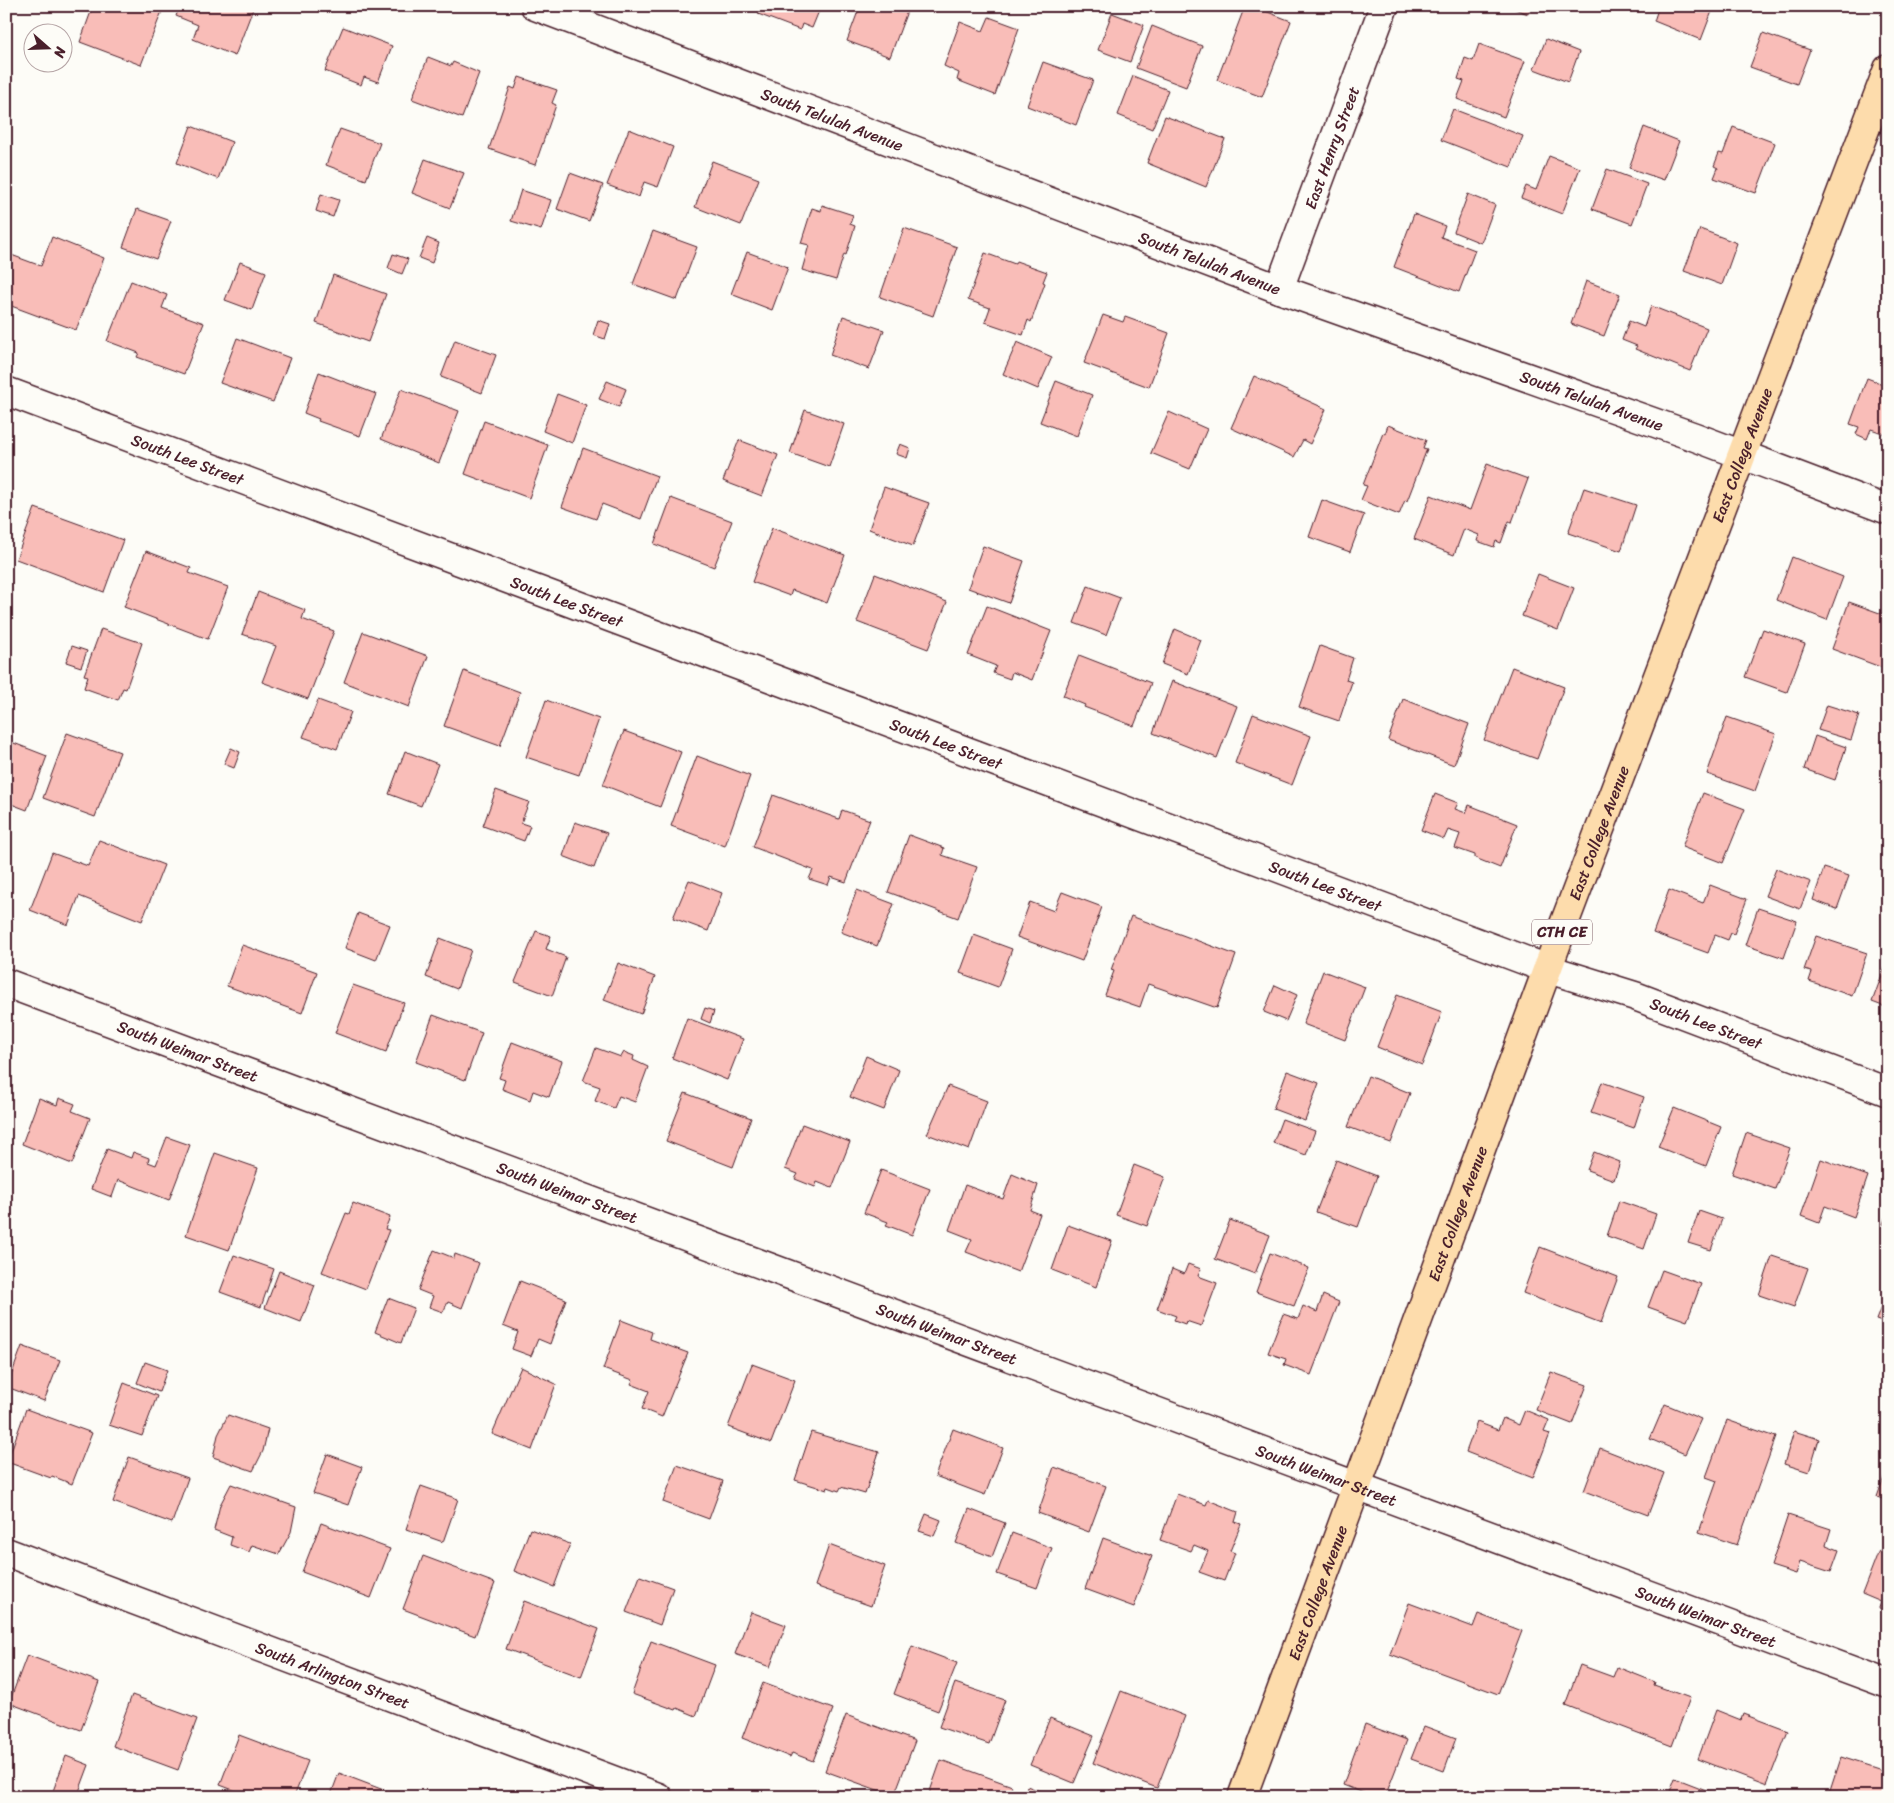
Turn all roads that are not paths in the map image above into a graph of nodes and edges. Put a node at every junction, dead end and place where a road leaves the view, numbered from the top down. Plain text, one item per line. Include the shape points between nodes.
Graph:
1 (535, 6) edge
2 (1384, 6) edge
3 (1888, 69) edge
4 (1279, 289) junction
5 (6, 391) edge
6 (1742, 455) junction
7 (1888, 510) edge
8 (1548, 969) junction
9 (6, 983) edge
10 (1888, 1092) edge
11 (1358, 1487) junction
12 (6, 1552) edge
13 (1888, 1684) edge
14 (658, 1797) edge
15 (1242, 1797) edge

1 - 4 street, South Telulah Avenue
2 - 4 street, East Henry Street
3 - 6 main road, East College Avenue / CTH CE
4 - 6 street, South Telulah Avenue
5 - 8 street, South Lee Street
6 - 7 street, South Telulah Avenue
6 - 8 main road, East College Avenue / CTH CE
8 - 10 street, South Lee Street via 1635,996
8 - 11 main road, East College Avenue / CTH CE
9 - 11 street, South Weimar Street
11 - 13 street, South Weimar Street
11 - 15 main road, East College Avenue / CTH CE
12 - 14 street, South Arlington Street

